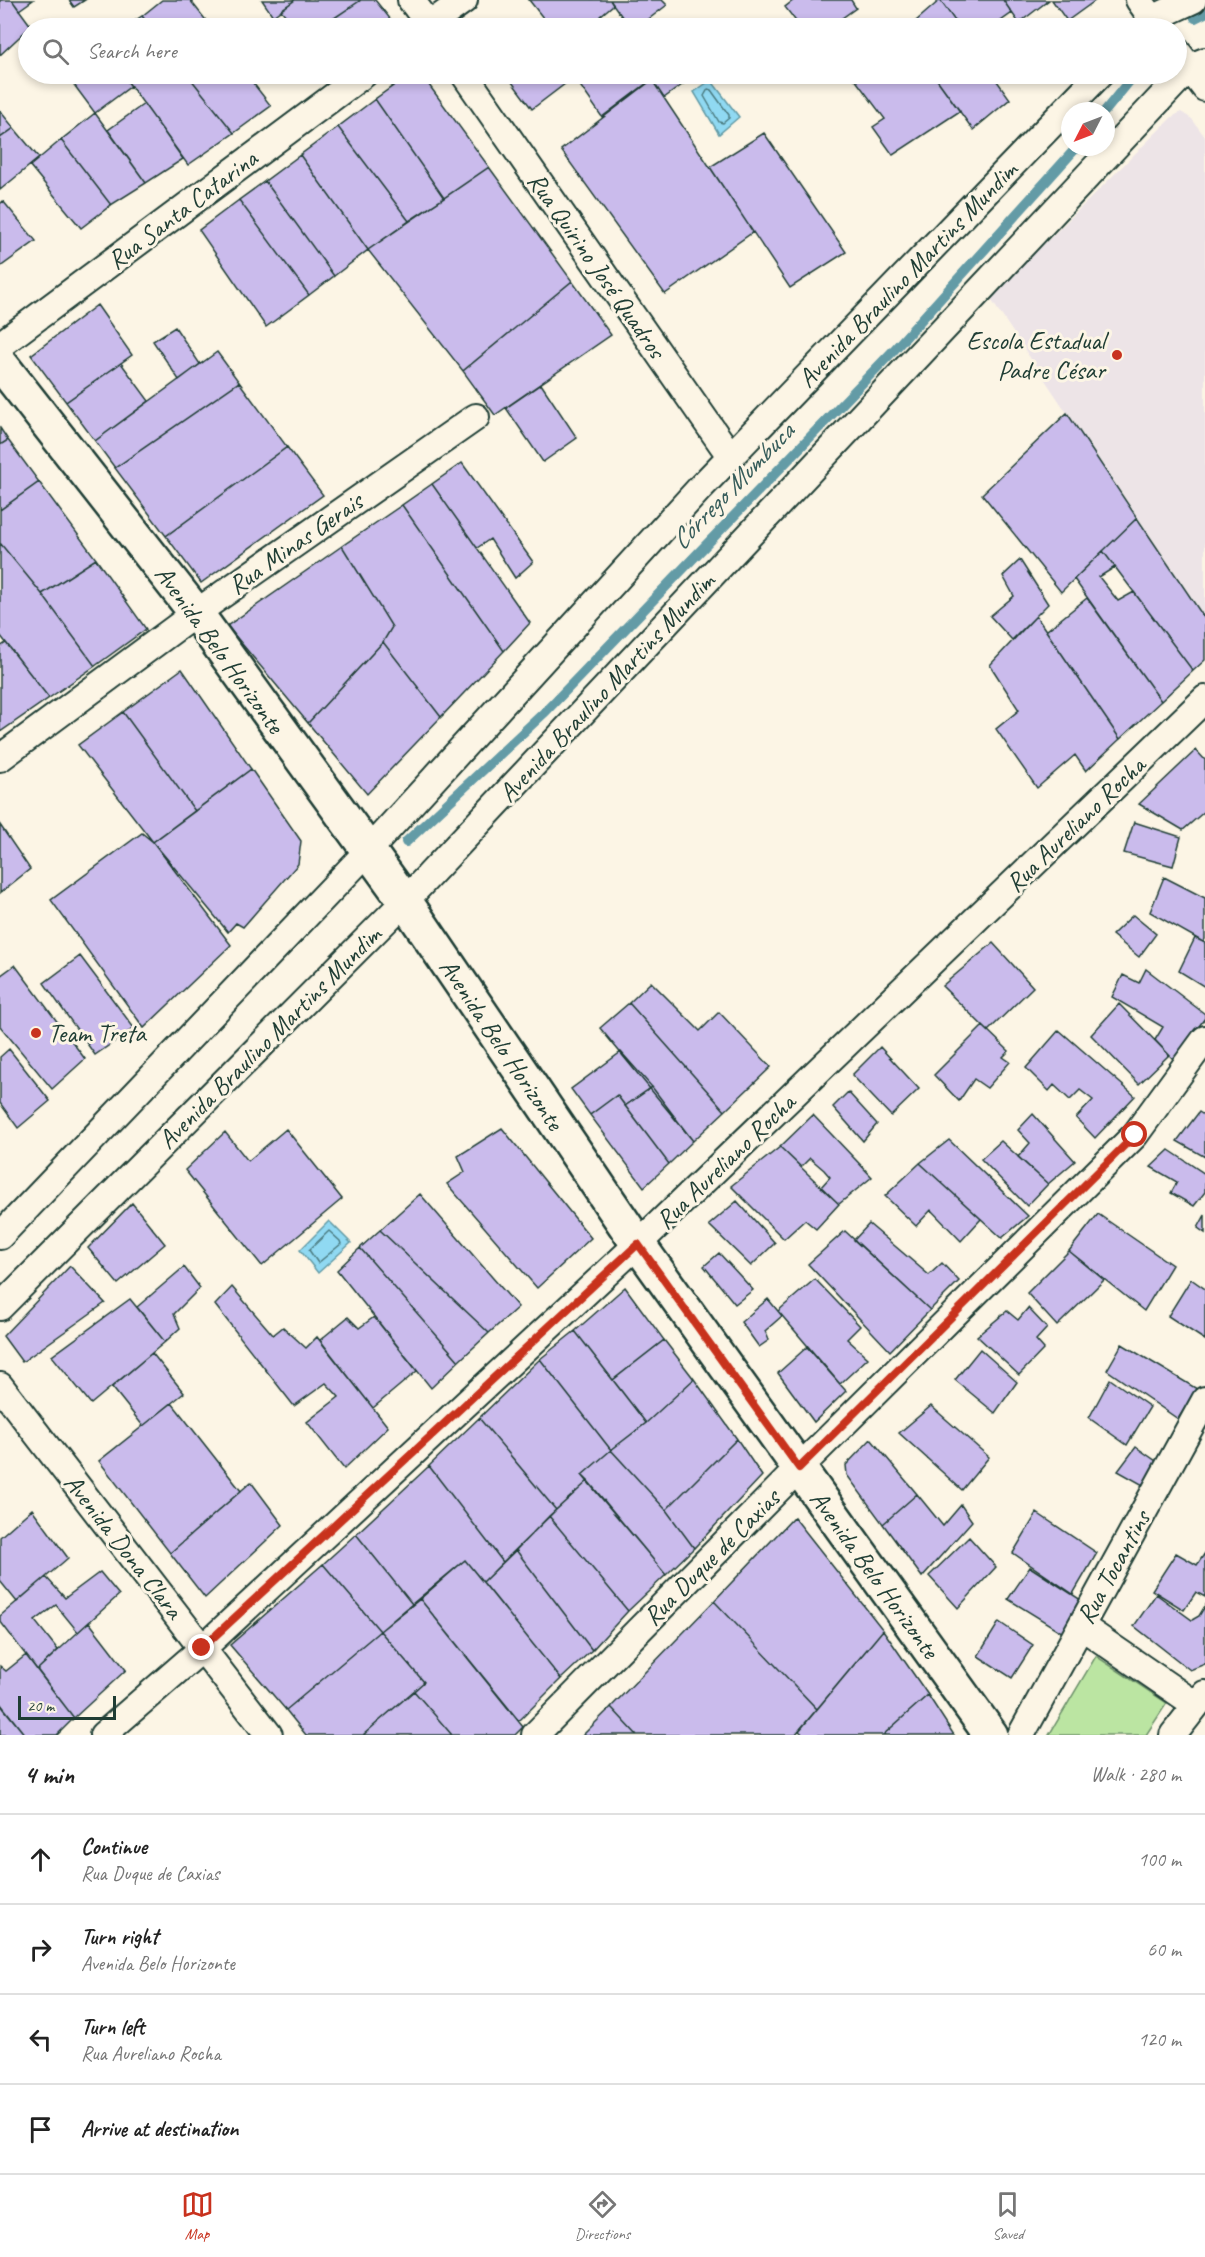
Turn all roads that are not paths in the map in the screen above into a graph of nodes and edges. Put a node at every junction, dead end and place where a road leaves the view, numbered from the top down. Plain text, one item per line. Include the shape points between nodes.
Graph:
1 (411, 0) edge
2 (464, 0) edge
3 (1193, 0) edge
4 (423, 18) edge
5 (441, 18) edge
6 (1150, 18) edge
7 (351, 84) edge
8 (471, 84) edge
9 (1090, 84) edge
10 (1178, 84) edge
11 (0, 345) edge
12 (0, 363) edge
13 (476, 417) dead end
14 (731, 457) junction
15 (196, 613) junction
16 (1205, 699) edge
17 (0, 758) edge
18 (368, 852) junction
19 (405, 901) junction
20 (1205, 1039) edge
21 (0, 1236) edge
22 (638, 1244) junction
23 (0, 1307) edge
24 (0, 1386) edge
25 (1205, 1400) edge
26 (799, 1468) junction
27 (1081, 1626) junction
28 (202, 1648) junction
29 (1200, 1700) edge
30 (103, 1735) edge
31 (269, 1735) edge
32 (535, 1735) edge
33 (991, 1735) edge
34 (1021, 1735) edge
35 (1173, 1735) edge

1 - 4 street
2 - 5 street
3 - 6 street
7 - 11 street, Rua Santa Catarina
8 - 14 street, Rua Quirino José Quadros
9 - 14 street, Avenida Braulino Martins Mundim
10 - 19 street, Avenida Braulino Martins Mundim
12 - 15 street, Avenida Belo Horizonte
13 - 15 street, Rua Minas Gerais
14 - 18 street, Avenida Braulino Martins Mundim
15 - 17 street, Rua Minas Gerais
15 - 18 street, Avenida Belo Horizonte
16 - 22 street, Rua Aureliano Rocha
18 - 19 street, Avenida Belo Horizonte
18 - 21 street, Avenida Braulino Martins Mundim
19 - 22 street, Avenida Belo Horizonte
19 - 23 street, Avenida Braulino Martins Mundim
20 - 26 street, Rua Duque de Caxias via 1135,1135
22 - 26 street, Avenida Belo Horizonte
22 - 28 street, Rua Aureliano Rocha
24 - 28 street, Avenida Dona Clara
25 - 27 street, Rua Tocantins
26 - 32 street, Rua Duque de Caxias
26 - 33 street, Avenida Belo Horizonte
27 - 29 street
27 - 34 street, Rua Tocantins
28 - 30 street, Rua Aureliano Rocha
28 - 31 street, Avenida Dona Clara
29 - 35 street

